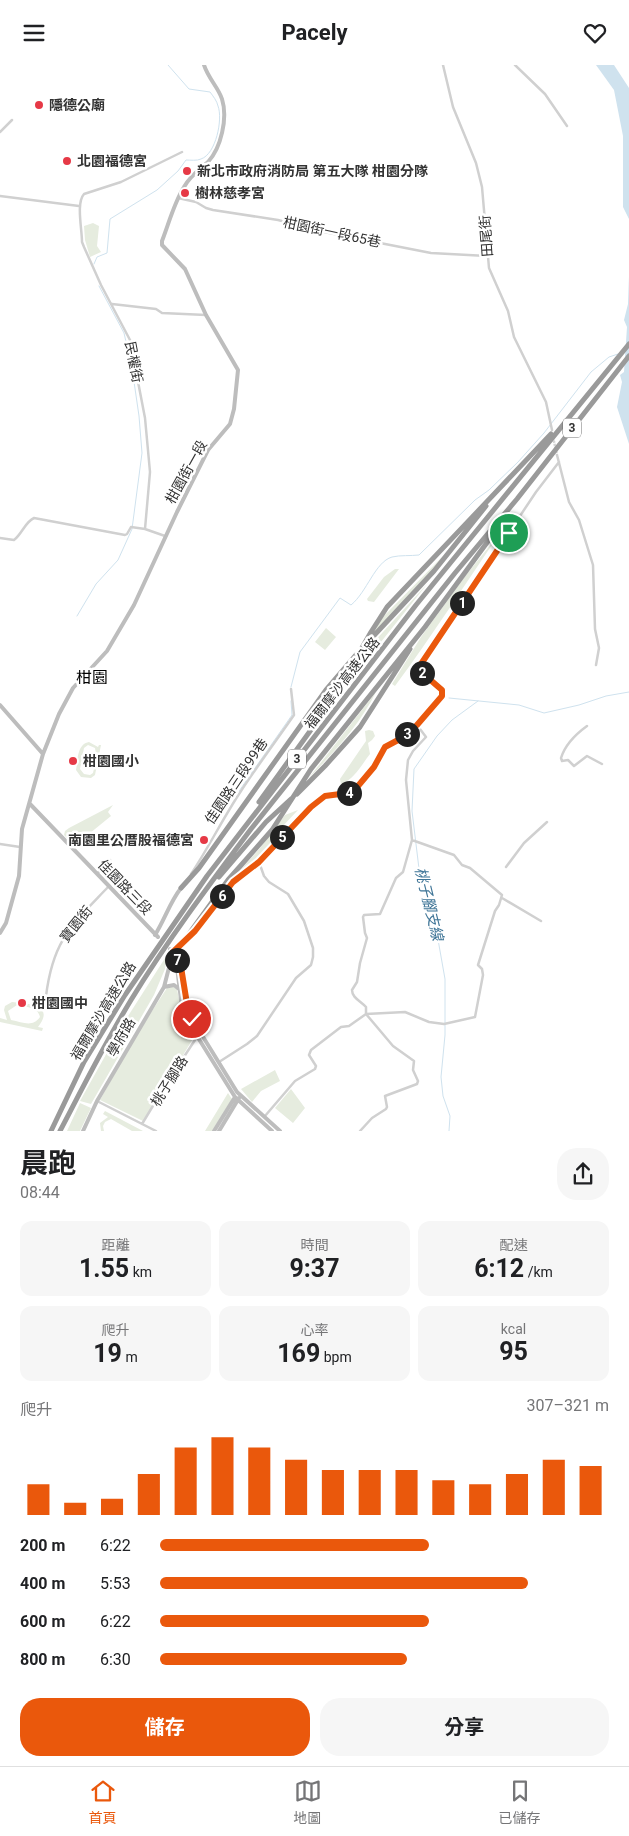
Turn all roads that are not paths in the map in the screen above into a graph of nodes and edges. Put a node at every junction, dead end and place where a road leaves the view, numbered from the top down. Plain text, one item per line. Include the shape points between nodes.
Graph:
1 (204, 65) edge
2 (443, 65) edge
3 (515, 65) edge
4 (12, 120) dead end
5 (567, 127) dead end
6 (0, 132) edge
7 (182, 152) dead end
8 (0, 196) edge
9 (178, 198) junction
10 (79, 206) junction
11 (487, 256) junction
12 (112, 304) junction
13 (206, 315) junction
14 (629, 344) edge
15 (629, 356) edge
16 (575, 408) junction
17 (551, 426) dead end
18 (557, 455) tunnel mouth
19 (559, 462) junction
20 (505, 483) junction
21 (517, 499) junction
22 (146, 529) junction
23 (165, 536) junction
24 (0, 538) edge
25 (425, 627) junction
26 (596, 665) dead end
27 (291, 689) dead end
28 (0, 705) edge
29 (417, 725) junction
30 (588, 726) dead end
31 (43, 755) junction
32 (602, 764) dead end
33 (30, 804) junction
34 (548, 822) dead end
35 (412, 840) junction
36 (0, 844) edge
37 (20, 847) junction
38 (110, 860) dead end
39 (259, 862) junction
40 (506, 867) dead end
41 (97, 874) junction
42 (207, 876) junction
43 (108, 887) junction
44 (182, 888) junction
45 (502, 898) junction
46 (192, 911) junction
47 (541, 921) dead end
48 (0, 933) edge
49 (156, 936) joint
50 (186, 938) junction
51 (172, 951) junction
52 (176, 957) junction
53 (164, 987) junction
54 (179, 989) junction
55 (46, 996) dead end
56 (366, 1014) junction
57 (197, 1037) junction
58 (219, 1062) junction
59 (238, 1097) junction
60 (97, 1101) junction
61 (264, 1118) junction
62 (142, 1124) junction
63 (51, 1131) edge
64 (60, 1131) edge
65 (83, 1131) edge
66 (156, 1131) edge
67 (214, 1131) edge
68 (219, 1131) edge
69 (272, 1131) edge
70 (280, 1131) edge
71 (360, 1131) edge

1 - 9 street, 柑園街一段 via 222,99 224,116 220,142 208,162 188,179
2 - 11 street, 田尾街 via 453,107 476,163 482,187
3 - 5 street via 545,94
4 - 6 street
7 - 10 street via 121,182 84,194
8 - 10 street
9 - 11 street, 柑園街一段65巷 via 213,210 278,220 430,253
9 - 13 street, 柑園街一段 via 162,245 185,269
10 - 12 street, 民權街 via 82,242
11 - 17 street, 田尾街 via 508,311 514,337 546,402
12 - 13 street via 156,309 162,313
12 - 22 street, 民權街 via 129,335 145,418 150,472
13 - 23 street, 柑園街一段 via 238,370 234,409 228,428 208,450
14 - 16 highway, 福爾摩沙高速公路 / 3
15 - 21 highway, 福爾摩沙高速公路 / 3
16 - 20 highway
16 - 42 highway, 福爾摩沙高速公路 / 3 via 416,605
18 - 19 street
19 - 26 street via 569,502 580,520 593,565 595,629 600,648
19 - 29 street via 419,667 442,690 442,696
20 - 42 highway via 387,607 331,702
20 - 44 highway via 407,601 326,690
21 - 25 highway
21 - 46 highway, 福爾摩沙高速公路 / 3 via 251,829
22 - 23 street
22 - 24 street via 131,527 125,535 34,518 14,540
23 - 31 street, 柑園街一段 via 134,605 107,651 71,691
25 - 46 highway via 360,727 302,790 266,822
25 - 50 highway via 311,769 272,830 228,880
27 - 44 street, 佳園路三段99巷 via 294,715 240,792
28 - 31 street
29 - 35 street via 426,737 408,760 406,780
29 - 39 street via 385,747 374,767 353,790 320,799
30 - 32 street via 578,732 563,753 562,761 568,760 574,766 586,756
31 - 33 street
33 - 37 street
33 - 41 street, 佳園路三段
34 - 40 street via 524,843
35 - 45 street via 454,855
35 - 56 street via 403,872 396,878 380,914 363,917 368,938 352,993 365,1005
36 - 37 street
37 - 48 street via 17,881 6,923
38 - 41 street
39 - 50 street via 233,882
39 - 58 street via 264,876 288,894 304,921 313,957 311,965 296,978 257,1036
41 - 43 street, 佳園路三段
42 - 63 highway, 福爾摩沙高速公路 / 3 via 124,995 84,1062
43 - 49 street, 佳園路三段
43 - 55 street, 寶園街 via 66,933 57,949
44 - 49 street, 佳園路三段99巷 via 174,897
45 - 47 street
45 - 56 street via 478,965 483,975 475,1017 444,1024 405,1012
46 - 64 highway, 福爾摩沙高速公路 / 3 via 131,1000
50 - 51 street
51 - 52 street
51 - 53 street, 學府路
52 - 54 street
52 - 58 street via 181,967 188,1010
53 - 54 street via 174,985
53 - 60 street, 學府路
54 - 57 street via 182,1008
56 - 61 street via 311,1050 309,1055 315,1069 295,1081
56 - 71 street via 393,1046 414,1061 413,1070 418,1081 385,1096 386,1109
57 - 59 street
57 - 62 street, 桃子腳路
58 - 59 street
59 - 61 street
59 - 67 street
59 - 68 street
59 - 69 street
60 - 62 street
60 - 65 street, 學府路
61 - 70 street
62 - 66 street

